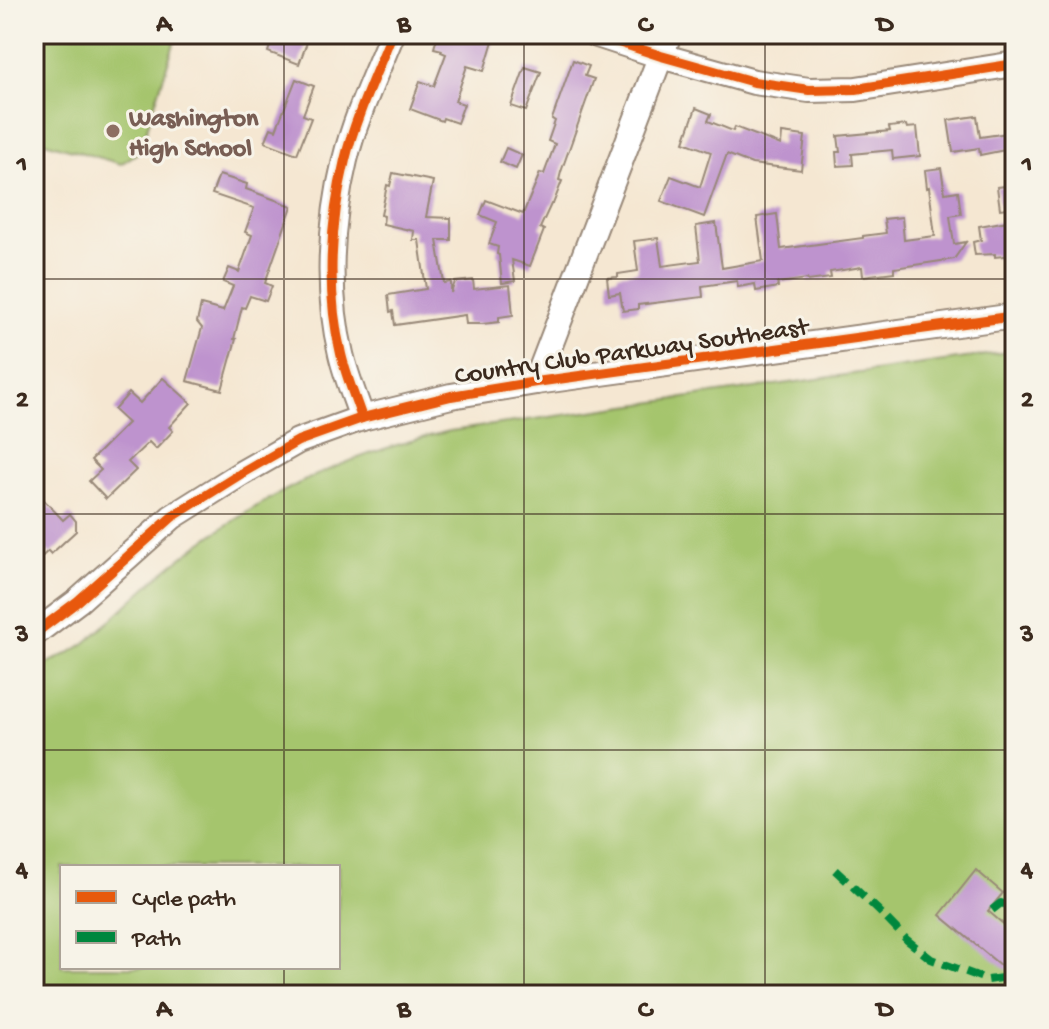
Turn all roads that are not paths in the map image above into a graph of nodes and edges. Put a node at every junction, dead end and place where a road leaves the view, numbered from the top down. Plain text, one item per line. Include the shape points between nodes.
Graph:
1 (392, 34) edge
2 (594, 34) edge
3 (665, 45) edge
4 (1015, 64) edge
5 (1015, 316) edge
6 (536, 382) junction
7 (362, 418) junction
8 (34, 634) edge

1 - 7 street via 345,159 335,217 334,316
2 - 3 street
3 - 4 street via 754,82 809,90 856,89
3 - 6 street
5 - 6 street, Country Club Parkway Southeast
6 - 7 street, Country Club Parkway Southeast
7 - 8 street, Country Club Parkway Southeast via 298,441 172,517

